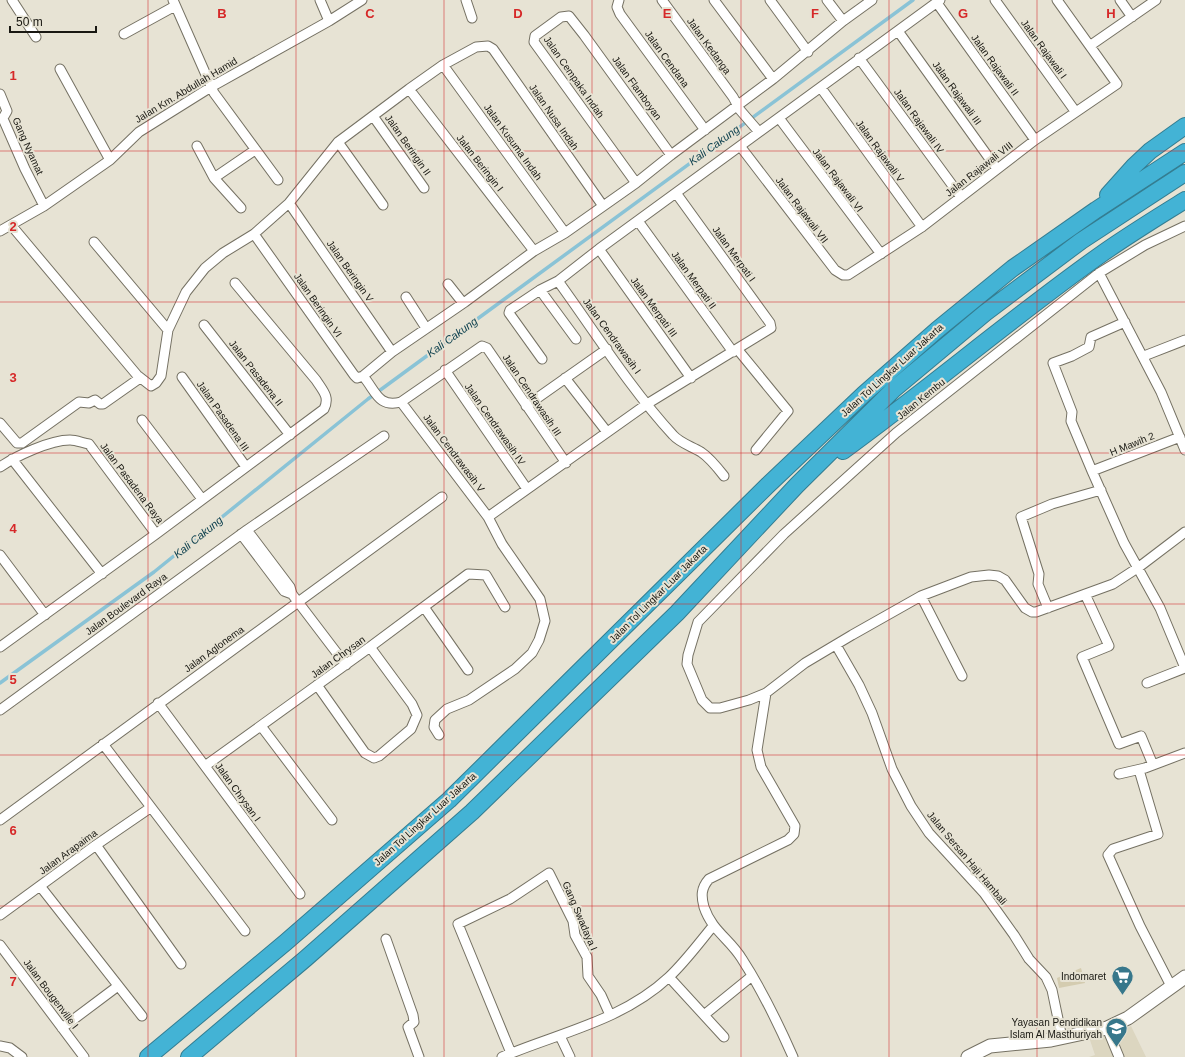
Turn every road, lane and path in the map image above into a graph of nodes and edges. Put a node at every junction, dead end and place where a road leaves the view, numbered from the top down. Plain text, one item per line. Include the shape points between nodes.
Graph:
1 (12, 0) edge
2 (320, 0) edge
3 (362, 0) edge
4 (466, 0) edge
5 (619, 0) edge
6 (662, 0) edge
7 (714, 0) edge
8 (770, 0) edge
9 (827, 0) edge
10 (872, 0) edge
11 (995, 0) edge
12 (1057, 0) edge
13 (1120, 0) edge
14 (1156, 0) edge
15 (938, 1) edge
16 (174, 3) edge
17 (1132, 17) junction
18 (472, 18) dead end
19 (329, 21) junction
20 (843, 21) junction
21 (898, 31) junction
22 (124, 34) dead end
23 (584, 35) joint
24 (36, 37) dead end
25 (1091, 45) junction
26 (808, 52) junction
27 (859, 58) junction
28 (444, 65) junction
29 (60, 69) dead end
30 (770, 76) junction
31 (211, 86) junction
32 (821, 88) junction
33 (409, 89) junction
34 (0, 94) edge
35 (739, 108) junction
36 (1075, 111) junction
37 (373, 116) junction
38 (779, 118) junction
39 (1185, 126) edge
40 (756, 129) junction
41 (705, 130) junction
42 (1035, 140) junction
43 (338, 142) junction
44 (197, 146) dead end
45 (740, 146) junction
46 (255, 150) junction
47 (1185, 152) edge
48 (671, 154) junction
49 (110, 160) junction
50 (997, 169) junction
51 (1185, 174) edge
52 (214, 178) junction
53 (278, 180) dead end
54 (636, 183) junction
55 (424, 188) dead end
56 (676, 193) junction
57 (961, 197) junction
58 (1185, 200) edge
59 (289, 203) junction
60 (383, 205) dead end
61 (44, 206) junction
62 (603, 206) junction
63 (240, 208) dead end
64 (1096, 210) junction
65 (638, 221) junction
66 (11, 225) junction
67 (922, 226) junction
68 (1185, 226) edge
69 (0, 231) edge
70 (565, 232) junction
71 (254, 234) junction
72 (94, 242) dead end
73 (599, 249) junction
74 (534, 251) junction
75 (881, 254) junction
76 (853, 273) joint
77 (1099, 273) junction
78 (558, 281) junction
79 (235, 283) dead end
80 (448, 284) dead end
81 (542, 288) junction
82 (406, 297) dead end
83 (463, 303) junction
84 (1125, 322) junction
85 (204, 325) dead end
86 (426, 328) junction
87 (168, 330) junction
88 (576, 339) dead end
89 (1185, 340) edge
90 (607, 349) junction
91 (735, 351) junction
92 (392, 352) junction
93 (1144, 356) junction
94 (542, 359) dead end
95 (445, 370) junction
96 (182, 377) dead end
97 (140, 378) junction
98 (565, 378) junction
99 (691, 378) junction
100 (365, 379) junction
101 (401, 402) junction
102 (647, 404) junction
103 (526, 406) junction
104 (142, 420) dead end
105 (0, 422) edge
106 (607, 432) junction
107 (290, 434) junction
108 (384, 436) dead end
109 (1180, 437) junction
110 (756, 450) dead end
111 (1185, 450) edge
112 (12, 459) junction
113 (566, 463) junction
114 (0, 467) edge
115 (246, 467) junction
116 (1092, 471) junction
117 (724, 476) dead end
118 (797, 485) junction
119 (527, 490) junction
120 (1101, 490) junction
121 (442, 497) dead end
122 (202, 499) junction
123 (488, 517) junction
124 (244, 532) junction
125 (1185, 532) edge
126 (156, 534) junction
127 (0, 555) edge
128 (1139, 567) junction
129 (102, 574) junction
130 (1085, 594) junction
131 (921, 596) junction
132 (298, 602) junction
133 (424, 607) junction
134 (505, 607) dead end
135 (1048, 608) junction
136 (45, 615) junction
137 (836, 645) junction
138 (0, 647) edge
139 (370, 647) junction
140 (346, 665) junction
141 (1185, 668) edge
142 (468, 670) dead end
143 (962, 676) dead end
144 (1146, 683) dead end
145 (317, 686) junction
146 (766, 693) junction
147 (158, 703) junction
148 (0, 710) edge
149 (261, 726) junction
150 (439, 735) dead end
151 (103, 744) junction
152 (1185, 753) edge
153 (1153, 765) junction
154 (205, 766) junction
155 (1139, 770) junction
156 (1119, 774) dead end
157 (150, 808) junction
158 (0, 820) edge
159 (332, 820) dead end
160 (96, 844) junction
161 (40, 886) junction
162 (300, 894) dead end
163 (0, 915) edge
164 (713, 926) junction
165 (244, 931) dead end
166 (386, 939) dead end
167 (0, 945) edge
168 (181, 964) dead end
169 (752, 976) junction
170 (669, 977) junction
171 (1185, 977) edge
172 (118, 986) junction
173 (1171, 986) junction
174 (610, 1015) junction
175 (704, 1015) junction
176 (142, 1016) dead end
177 (62, 1028) junction
178 (1107, 1028) junction
179 (560, 1036) junction
180 (724, 1037) dead end
181 (1062, 1038) junction
182 (0, 1046) edge
183 (511, 1053) junction
184 (22, 1057) edge
185 (84, 1057) edge
186 (148, 1057) edge
187 (189, 1057) edge
188 (419, 1057) edge
189 (502, 1057) edge
190 (570, 1057) edge
191 (793, 1057) edge
192 (968, 1057) edge
193 (1119, 1057) edge

1 - 24 street
2 - 19 street
3 - 19 street, Jalan Km. Abdullah Hamid
4 - 18 street
5 - 41 street, Jalan Cendana via 617,7 620,14
6 - 35 street, Jalan Kedanga
7 - 30 street
8 - 26 street
9 - 20 street
10 - 20 street
11 - 36 street, Jalan Rajawali I
12 - 25 street
13 - 17 street
14 - 17 street
15 - 21 street
15 - 42 street, Jalan Rajawali II
16 - 22 street
16 - 31 street
17 - 25 street
19 - 31 street, Jalan Km. Abdullah Hamid
20 - 26 street
21 - 27 street
21 - 50 street, Jalan Rajawali III
23 - 48 street, Jalan Flamboyan
23 - 54 street, Jalan Cempaka Indah via 566,15 553,21 533,38
25 - 36 street, Jalan Rajawali VIII via 1117,82
26 - 30 street
27 - 32 street
27 - 57 street, Jalan Rajawali IV
28 - 33 street
28 - 62 street, Jalan Nusa Indah via 476,47 488,46 493,49
28 - 70 street, Jalan Kusuma Indah
29 - 49 street
30 - 35 street
31 - 46 street
31 - 49 street, Jalan Km. Abdullah Hamid via 139,132
32 - 38 street
32 - 67 street, Jalan Rajawali V
33 - 37 street
33 - 74 street, Jalan Beringin I
34 - 61 street, Gang Nyamat via 7,111 4,121
35 - 40 street, Jalan Kedanga
35 - 41 street
36 - 42 street, Jalan Rajawali VIII
37 - 43 street
37 - 55 street, Jalan Beringin II
38 - 40 street
38 - 75 street, Jalan Rajawali VI
39 - 64 highway via 1134,166
40 - 45 street
41 - 48 street
42 - 50 street, Jalan Rajawali VIII
43 - 59 street
43 - 60 street
44 - 52 street
45 - 56 street
45 - 76 street, Jalan Rajawali VII via 835,270 846,276
46 - 52 street
46 - 53 street
47 - 64 highway, Jalan Tol Lingkar Luar Jakarta
48 - 54 street
49 - 61 street, Jalan Km. Abdullah Hamid
50 - 57 street, Jalan Rajawali VIII
51 - 118 highway, Jalan Tol Lingkar Luar Jakarta via 1081,241 985,313 894,390
52 - 63 street
54 - 62 street
56 - 65 street
56 - 91 street, Jalan Merpati I via 770,323 771,328
57 - 67 street, Jalan Rajawali VIII
58 - 118 highway via 1104,252 902,408
59 - 71 street
59 - 92 street, Jalan Beringin V
61 - 66 street, Jalan Km. Abdullah Hamid
62 - 70 street
64 - 186 highway, Jalan Tol Lingkar Luar Jakarta via 1013,268 864,394 768,485 449,800 286,942
65 - 73 street
65 - 91 street, Jalan Merpati II
66 - 69 street, Jalan Km. Abdullah Hamid
66 - 97 street
67 - 75 street, Jalan Rajawali VIII
68 - 77 street, Jalan Kembu
70 - 74 street
71 - 87 street via 223,253 205,268 186,292
71 - 100 street, Jalan Beringin VI via 354,375
72 - 87 street
73 - 78 street
73 - 99 street, Jalan Merpati III
74 - 83 street
75 - 76 street, Jalan Rajawali VIII
77 - 84 street
77 - 146 street, Jalan Kembu via 890,438 784,534 698,622 687,664 705,704 714,708 730,706
78 - 81 street
78 - 90 street, Jalan Cendrawasih I
79 - 107 street via 327,396 328,401 324,409
80 - 83 street
81 - 88 street
81 - 94 street via 509,313
82 - 86 street
83 - 86 street
84 - 93 street
84 - 116 street via 1091,337 1088,347 1053,363 1072,412 1071,421
85 - 107 street, Jalan Pasadena II
86 - 92 street
87 - 97 street via 160,376 156,383 151,386
89 - 93 street
90 - 98 street
90 - 102 street, Jalan Cendrawasih I
91 - 99 street
91 - 110 street, Jalan Merpati II via 788,411
92 - 100 street
93 - 109 street
95 - 101 street
95 - 103 street, Jalan Cendrawasih III via 478,348 487,348
95 - 119 street, Jalan Cendrawasih IV
96 - 115 street, Jalan Pasadena III
97 - 105 street via 101,404 95,400 89,403 79,402 22,443 17,443
98 - 103 street
98 - 106 street
99 - 102 street
100 - 101 street via 382,402
101 - 123 street, Jalan Cendrawasih V
102 - 106 street
102 - 117 street, Jalan Cendrawasih I via 673,436 710,460
103 - 113 street, Jalan Cendrawasih III
104 - 122 street
106 - 113 street
107 - 115 street
108 - 124 street, Jalan Boulevard Raya
109 - 111 street
109 - 116 street, H Mawih 2
112 - 114 street, Jalan Pasadena Raya
112 - 126 street, Jalan Pasadena Raya via 71,440 89,444
112 - 129 street
113 - 119 street
115 - 122 street
116 - 120 street
118 - 187 highway, Jalan Tol Lingkar Luar Jakarta via 677,613 472,812
119 - 123 street
120 - 128 street via 1124,543
120 - 135 street via 1052,504 1021,517 1039,574 1038,584
121 - 132 street, Jalan Aglonema
122 - 126 street
123 - 150 street, Jalan Cendrawasih V via 502,544 540,599 545,621 532,653 515,670 470,700 447,709 435,720 434,727
124 - 132 street via 290,587
124 - 148 street, Jalan Boulevard Raya
125 - 128 street
126 - 129 street
127 - 136 street
128 - 130 street via 1113,584
128 - 141 street via 1160,608
129 - 136 street
130 - 135 street
130 - 153 street via 1109,646 1082,657 1119,744 1141,736
131 - 135 street via 971,577 989,575 1005,580 1025,608 1032,612
131 - 137 street
131 - 143 street
132 - 140 street
132 - 147 street, Jalan Aglonema
133 - 134 street, Jalan Chrysan via 468,574 486,575
133 - 139 street, Jalan Chrysan
133 - 142 street
136 - 138 street
137 - 146 street via 805,663
137 - 181 street, Jalan Sersan Haji Hambali via 860,685 892,769 911,806 929,833 984,893 1029,959 1046,977 1052,990
139 - 140 street, Jalan Chrysan
139 - 145 street via 416,710 417,715 411,729 379,756 374,758 365,753
140 - 145 street, Jalan Chrysan
141 - 144 street
145 - 149 street, Jalan Chrysan
146 - 164 street via 758,750 760,767 795,826 794,834 788,840 715,876 703,886 703,903
147 - 151 street, Jalan Aglonema
147 - 154 street, Jalan Chrysan I
149 - 154 street, Jalan Chrysan
149 - 159 street
151 - 157 street
151 - 158 street, Jalan Aglonema
152 - 153 street
153 - 155 street
154 - 162 street, Jalan Chrysan I
155 - 156 street
155 - 173 street via 1158,834 1112,849 1108,855
157 - 160 street, Jalan Arapaima
157 - 165 street
160 - 161 street, Jalan Arapaima
160 - 168 street
161 - 163 street, Jalan Arapaima
161 - 172 street
164 - 169 street via 728,940
164 - 170 street
166 - 188 street via 413,1015 414,1022 408,1027
167 - 177 street, Jalan Bougenville I
169 - 175 street
169 - 191 street via 767,1000
170 - 174 street via 651,991
170 - 175 street
171 - 173 street
172 - 176 street
172 - 177 street
173 - 178 street via 1128,1018
174 - 179 street
174 - 183 street, Gang Swadaya I via 588,976 587,957 549,874 510,898 458,924
175 - 180 street
177 - 185 street, Jalan Bougenville I
178 - 181 street
178 - 193 street
179 - 183 street
179 - 190 street
181 - 192 street via 990,1046
182 - 184 street via 10,1048
183 - 189 street

